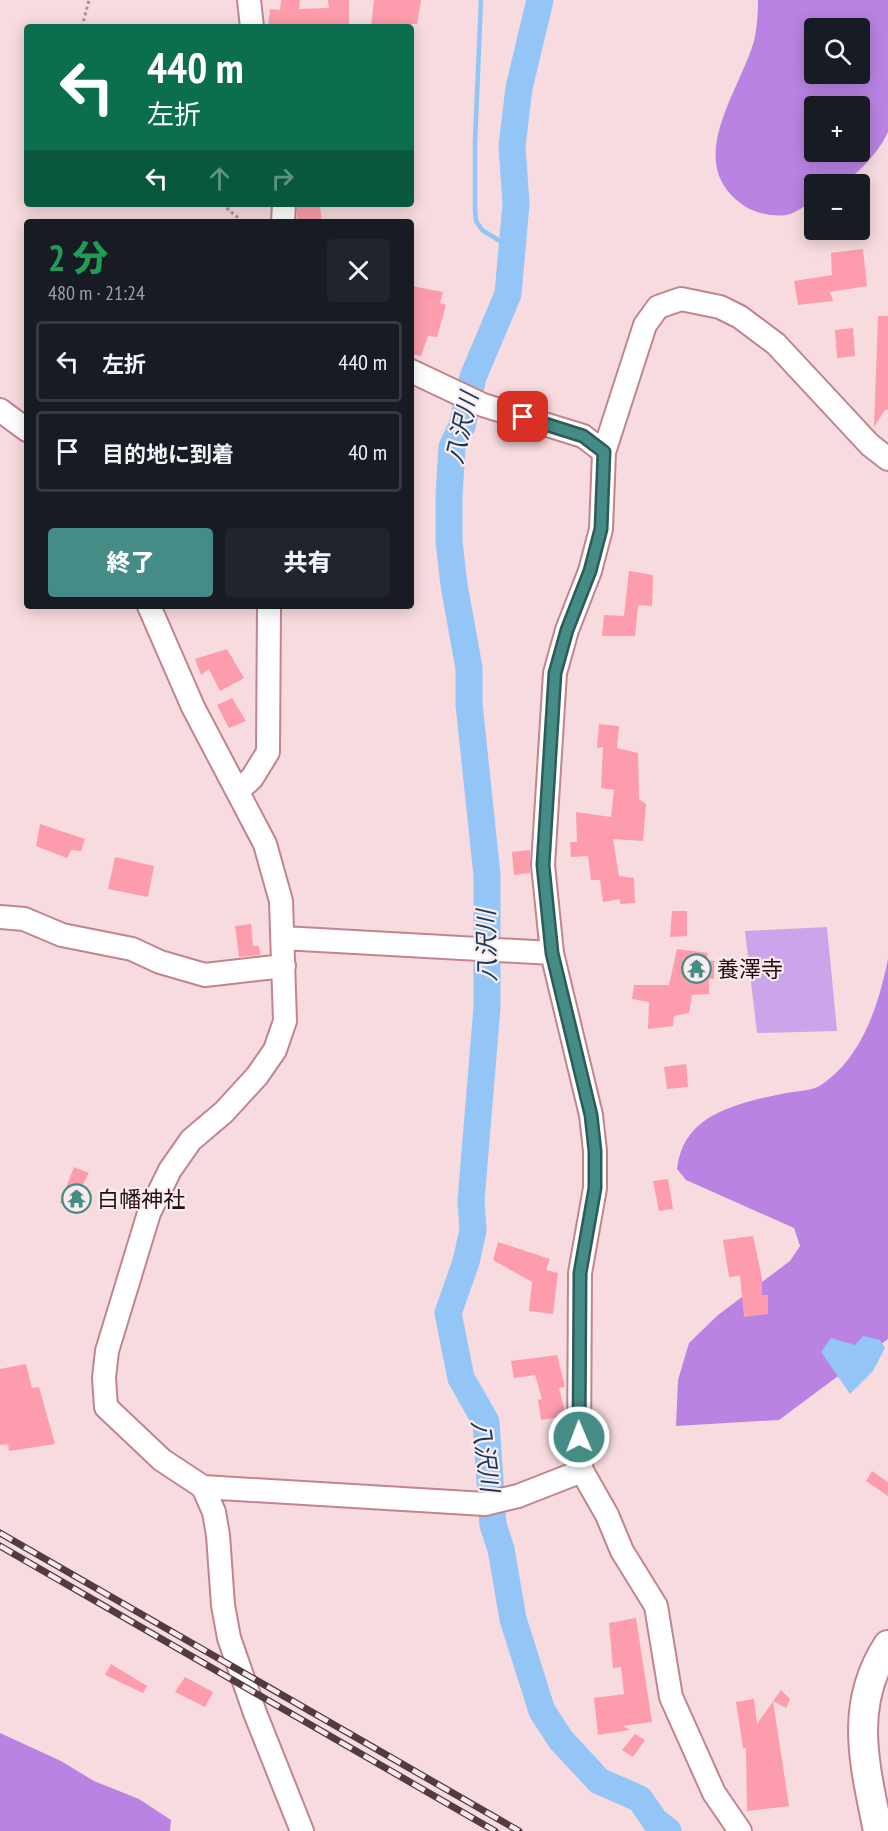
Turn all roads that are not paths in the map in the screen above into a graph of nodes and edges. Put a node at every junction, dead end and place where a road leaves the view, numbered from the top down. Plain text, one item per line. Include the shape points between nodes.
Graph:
1 (249, 0) edge
2 (252, 24) edge
3 (414, 373) edge
4 (0, 410) edge
5 (24, 428) edge
6 (604, 452) junction
7 (888, 459) edge
8 (150, 609) edge
9 (269, 609) edge
10 (238, 791) junction
11 (0, 916) edge
12 (283, 938) junction
13 (552, 953) junction
14 (284, 966) junction
15 (582, 1471) junction
16 (203, 1487) junction
17 (888, 1645) edge
18 (302, 1831) edge
19 (740, 1831) edge
20 (878, 1831) edge

1 - 2 street
3 - 6 street via 483,405 583,436
4 - 5 street
6 - 7 street via 645,325 658,306 681,300 720,307 740,317 767,338
6 - 13 street via 601,529 555,673 543,865
8 - 10 street via 193,707
9 - 10 street via 268,752 252,778
10 - 12 street via 257,825 272,866 281,901
11 - 14 street via 24,919 62,935 132,949 205,975
12 - 13 street
12 - 14 street
13 - 15 street via 591,1115 595,1151 595,1188 580,1273 578,1401
14 - 16 street via 285,1021 275,1050 257,1076 192,1140 170,1170 149,1213 107,1351 106,1407 162,1460
15 - 16 street via 518,1496 485,1504
15 - 19 street via 622,1551 656,1606 671,1697 714,1793
16 - 18 street via 214,1512 218,1535 229,1638
17 - 20 main road via 878,1660 866,1696 862,1725 864,1759

